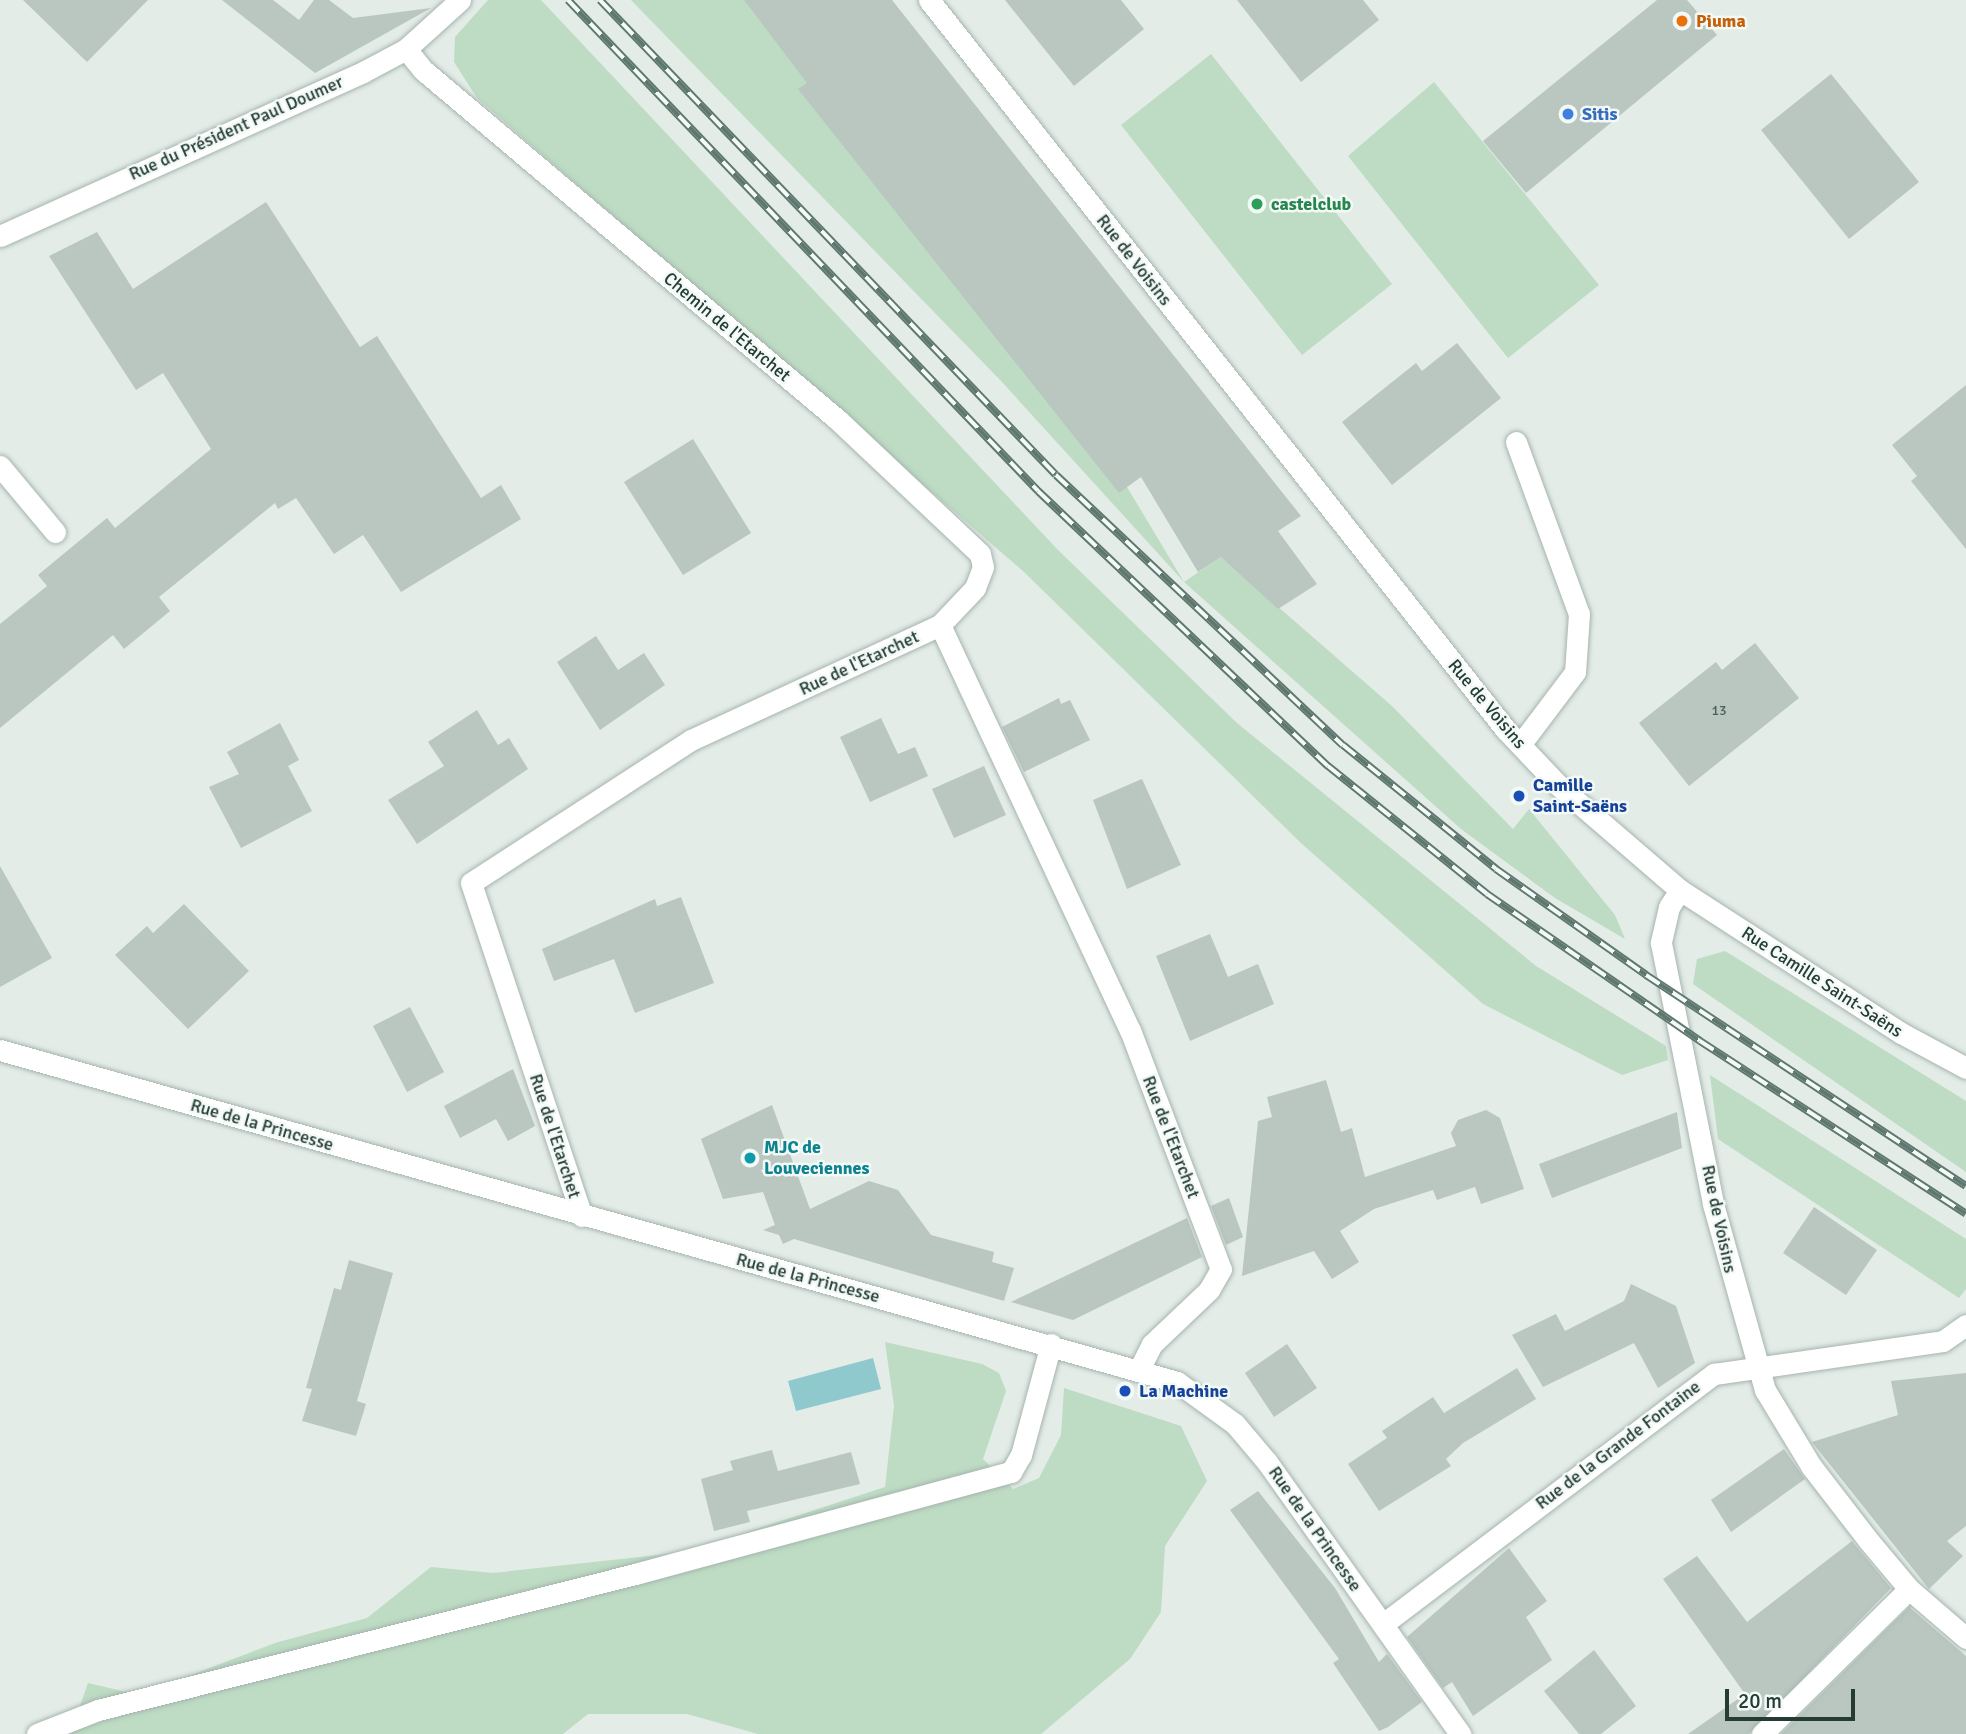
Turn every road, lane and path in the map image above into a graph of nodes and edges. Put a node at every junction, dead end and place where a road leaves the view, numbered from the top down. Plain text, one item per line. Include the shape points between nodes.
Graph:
1 (460, 0) edge
2 (929, 0) edge
3 (406, 49) junction
4 (0, 236) edge
5 (1516, 442) dead end
6 (0, 466) edge
7 (55, 532) dead end
8 (940, 625) junction
9 (1520, 745) junction
10 (1680, 890) junction
11 (0, 1050) edge
12 (1966, 1068) edge
13 (582, 1216) junction
14 (1966, 1325) edge
15 (1051, 1344) junction
16 (1756, 1365) junction
17 (1139, 1369) junction
18 (1909, 1589) junction
19 (1383, 1624) junction
20 (1966, 1638) edge
21 (37, 1734) edge
22 (1460, 1734) edge
23 (1762, 1734) edge

1 - 3 street, Rue du Président Paul Doumer
2 - 9 street, Rue de Voisins
3 - 4 street, Rue du Président Paul Doumer
3 - 8 street, Chemin de l'Etarchet via 423,70 838,420 980,554 983,567 975,588
5 - 9 street via 1579,614 1575,672
6 - 7 street
8 - 13 street, Rue de l'Etarchet via 691,740 471,883
8 - 17 street, Rue de l'Etarchet via 1130,1030 1221,1269 1209,1290 1152,1344
9 - 10 street, Rue de Voisins via 1581,809
10 - 12 street, Rue Camille Saint-Saëns via 1901,1033
10 - 16 street, Rue de Voisins via 1669,907 1661,943 1713,1204
11 - 13 street, Rue de la Princesse
13 - 15 street, Rue de la Princesse
14 - 16 street, Rue de la Grande Fontaine via 1943,1341
15 - 17 street, Rue de la Princesse
15 - 21 street via 1021,1455 1011,1472 635,1574 98,1710
16 - 18 street, Rue de Voisins via 1765,1390 1811,1466
16 - 19 street, Rue de la Grande Fontaine via 1714,1374 1600,1454
17 - 19 street, Rue de la Princesse via 1177,1382 1235,1424
18 - 20 street, Rue de Voisins
18 - 23 street
19 - 22 street, Rue de la Princesse

